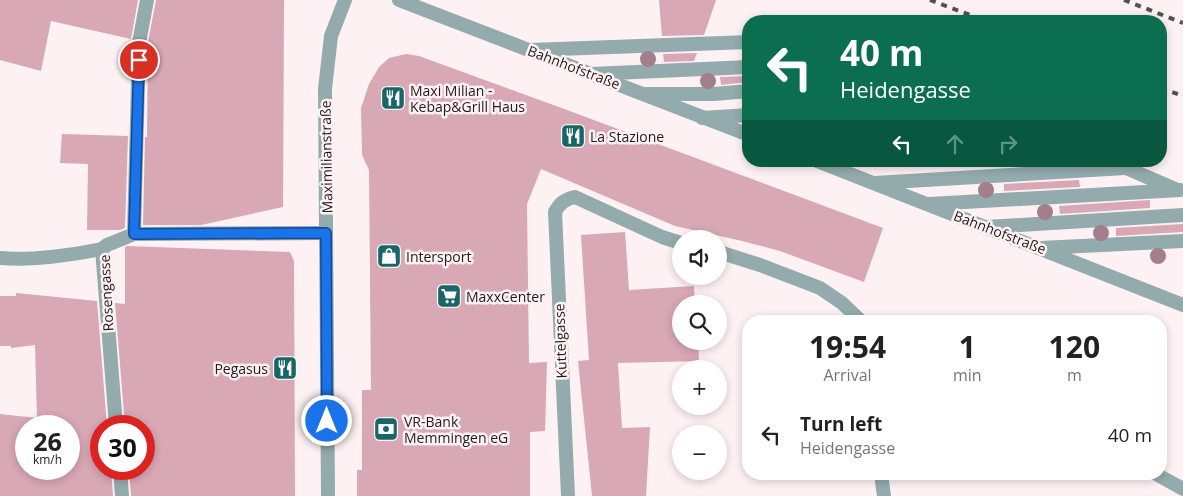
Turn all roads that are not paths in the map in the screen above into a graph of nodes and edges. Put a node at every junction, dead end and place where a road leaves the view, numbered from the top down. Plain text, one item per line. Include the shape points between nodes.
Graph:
1 (146, 0) edge
2 (345, 0) edge
3 (399, 0) edge
4 (742, 42) edge
5 (530, 50) junction
6 (742, 66) edge
7 (591, 74) junction
8 (742, 92) edge
9 (646, 94) junction
10 (742, 115) edge
11 (702, 118) junction
12 (742, 132) edge
13 (832, 167) edge
14 (1125, 168) joint
15 (875, 184) junction
16 (1181, 191) edge
17 (929, 204) junction
18 (1183, 215) edge
19 (986, 227) junction
20 (326, 233) junction
21 (134, 234) junction
22 (672, 240) edge
23 (1183, 241) edge
24 (1041, 248) junction
25 (102, 249) junction
26 (727, 255) edge
27 (0, 258) edge
28 (1183, 305) edge
29 (855, 315) edge
30 (115, 415) edge
31 (121, 480) edge
32 (882, 480) edge
33 (1167, 480) edge
34 (1183, 489) edge
35 (122, 496) edge
36 (328, 496) edge
37 (568, 496) edge
38 (884, 496) edge

1 - 21 street via 139,43
2 - 20 street, Maximilianstraße via 331,36 325,89
3 - 5 street, Bahnhofstraße
4 - 5 street
5 - 7 street, Bahnhofstraße
6 - 7 street
7 - 9 street, Bahnhofstraße
8 - 9 street
9 - 11 street, Bahnhofstraße
10 - 11 street
11 - 12 street, Bahnhofstraße
13 - 15 street, Bahnhofstraße
14 - 15 street
14 - 16 street
15 - 17 street, Bahnhofstraße
16 - 17 street
17 - 19 street, Bahnhofstraße
18 - 19 street
19 - 24 street, Bahnhofstraße
20 - 21 street
20 - 36 street, Maximilianstraße
21 - 25 street, Rosengasse
22 - 37 street, Kuttelgasse via 574,197 559,205 555,212
23 - 24 street
24 - 28 street, Bahnhofstraße
25 - 27 street via 52,257
25 - 30 street, Rosengasse
26 - 29 street via 820,288
31 - 35 street
32 - 38 street
33 - 34 street

